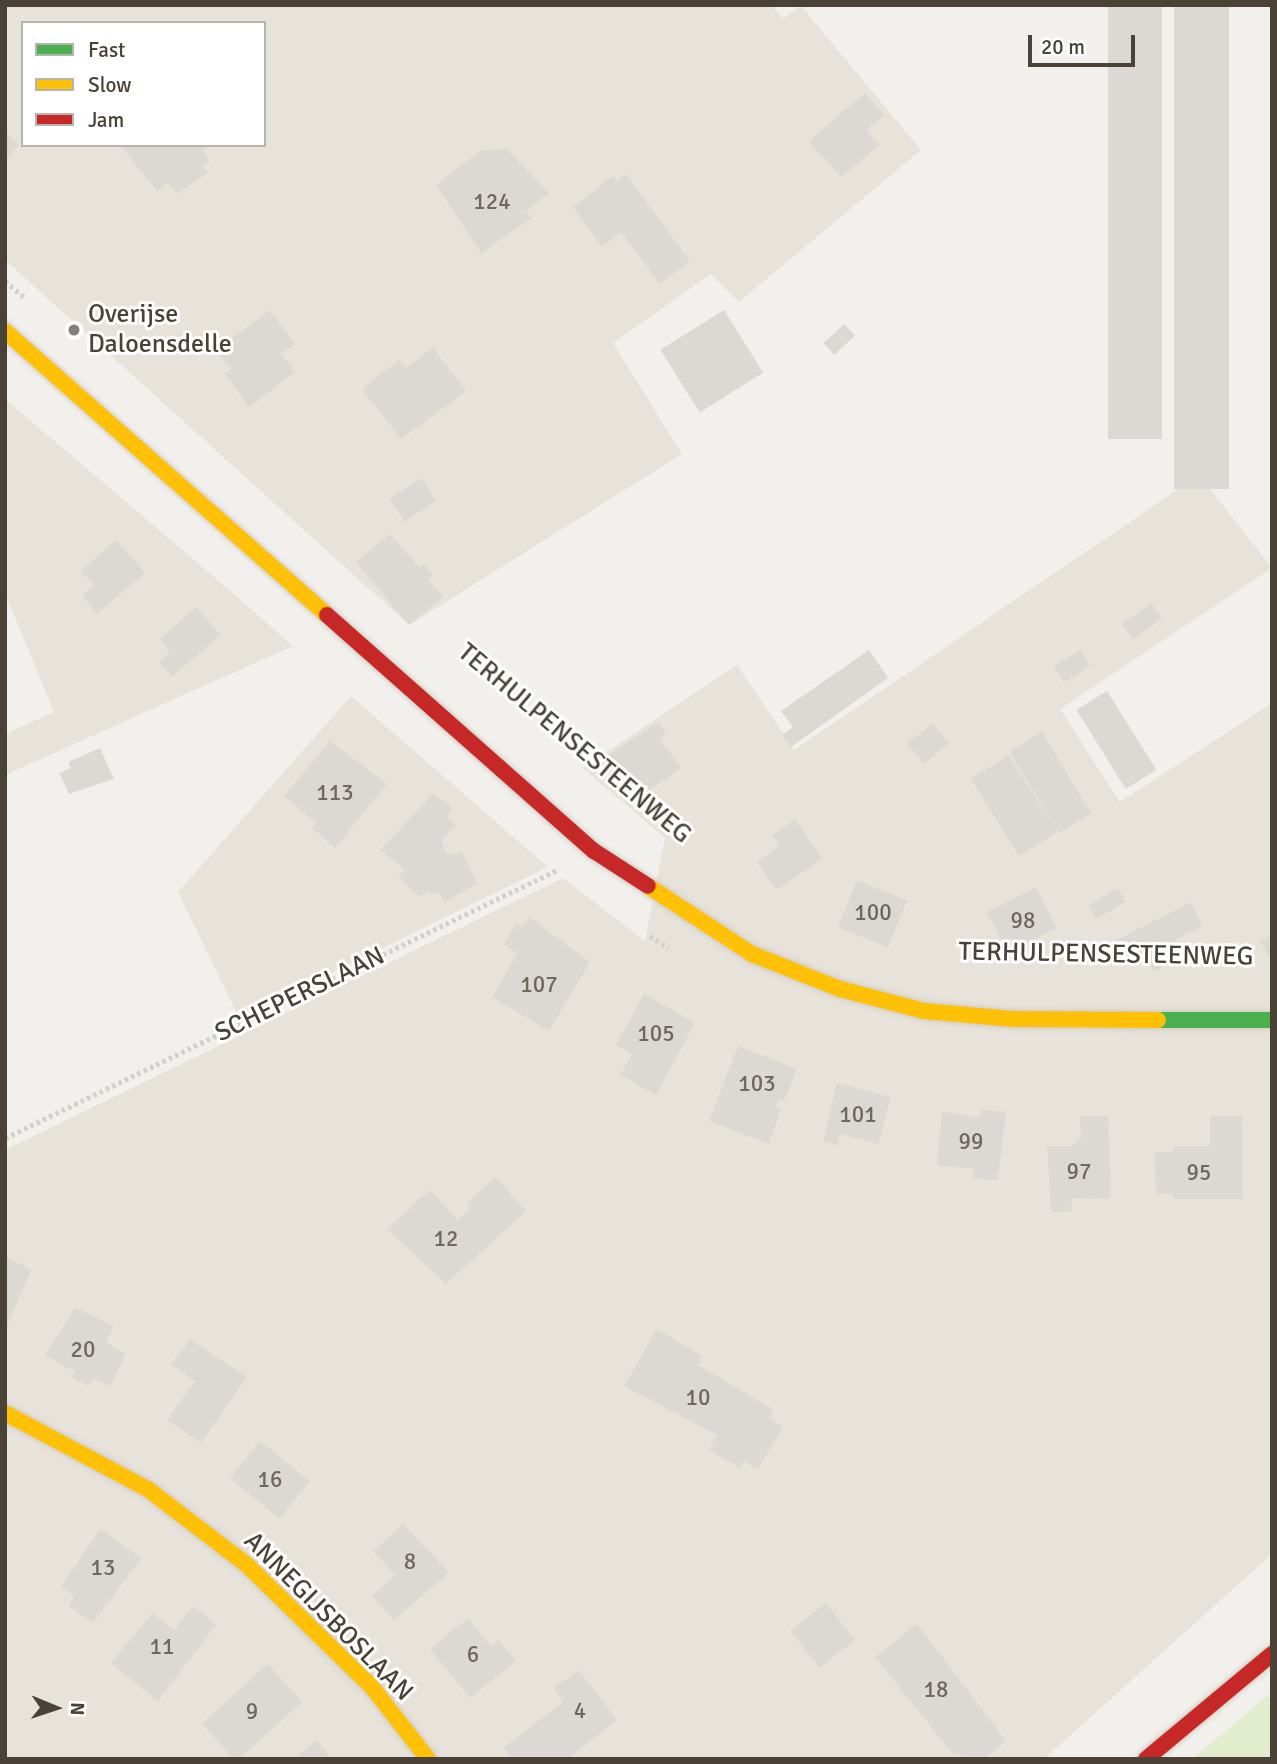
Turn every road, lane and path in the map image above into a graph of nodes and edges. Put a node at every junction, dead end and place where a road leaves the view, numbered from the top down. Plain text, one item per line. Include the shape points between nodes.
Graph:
1 (5, 281) edge
2 (26, 299) dead end
3 (5, 331) edge
4 (594, 851) junction
5 (1272, 1020) edge
6 (5, 1138) edge
7 (5, 1413) edge
8 (1272, 1654) edge
9 (428, 1759) edge
10 (1146, 1759) edge

1 - 2 path
3 - 4 main road
4 - 5 main road via 752,954 840,989 924,1011 1013,1019
4 - 6 path, SCHEPERSLAAN
7 - 9 main road, ANNEGIJSBOSLAAN via 149,1490 247,1565 371,1686
8 - 10 main road

